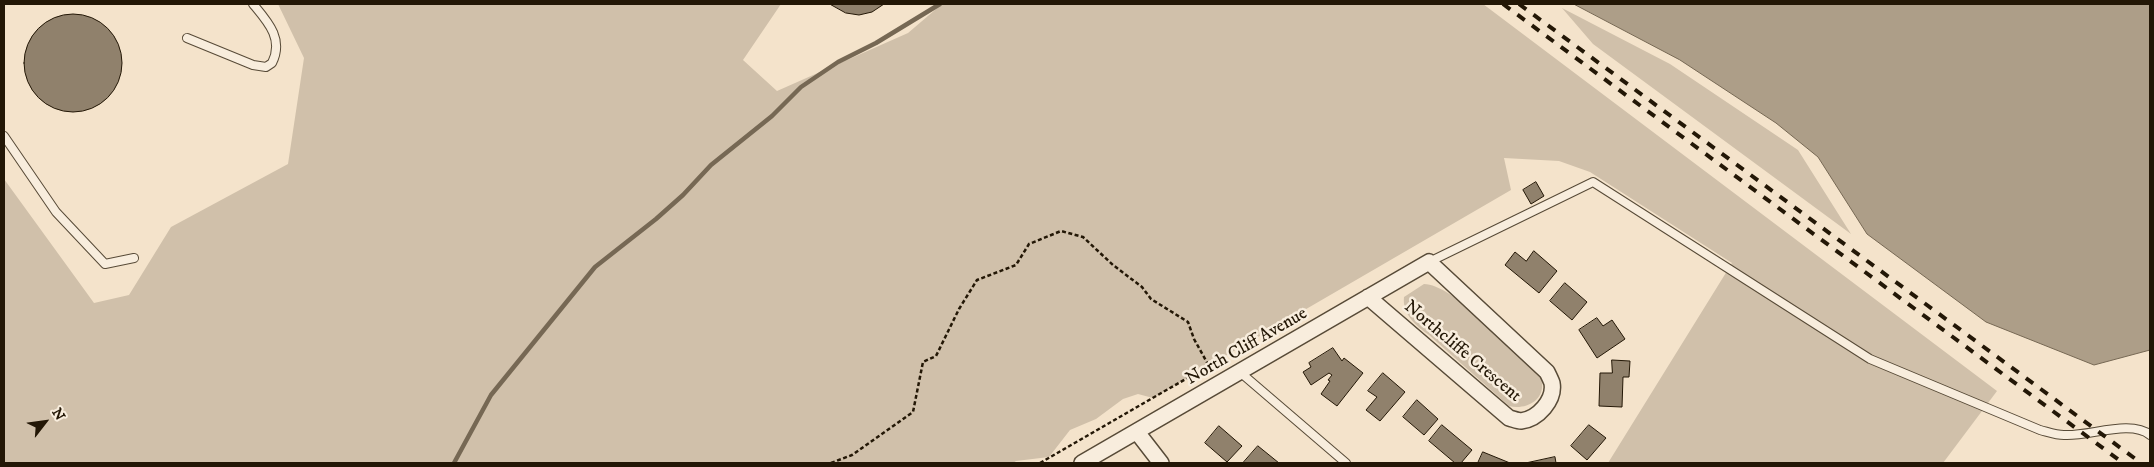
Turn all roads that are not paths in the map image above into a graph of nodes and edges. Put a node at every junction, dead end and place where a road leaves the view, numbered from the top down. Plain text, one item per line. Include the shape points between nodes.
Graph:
1 (252, 4) edge
2 (188, 38) dead end
3 (4, 136) edge
4 (134, 258) dead end
5 (1430, 262) junction
6 (1368, 297) junction
7 (1241, 373) junction
8 (1137, 432) junction
9 (2150, 435) edge
10 (1082, 463) edge
11 (1161, 463) edge
12 (1346, 463) edge

1 - 2 lane via 269,23 277,45 272,63 266,67 253,65
3 - 4 lane via 56,212 105,264
5 - 6 street, North Cliff Avenue
5 - 6 street, Northcliffe Crescent via 1547,372 1552,383 1552,395 1539,412 1520,421 1510,418
5 - 9 lane via 1593,182 1870,359 2040,430 2063,435 2125,428
6 - 7 street, North Cliff Avenue
7 - 8 street, North Cliff Avenue
7 - 12 lane
8 - 10 street, North Cliff Avenue
8 - 11 street

